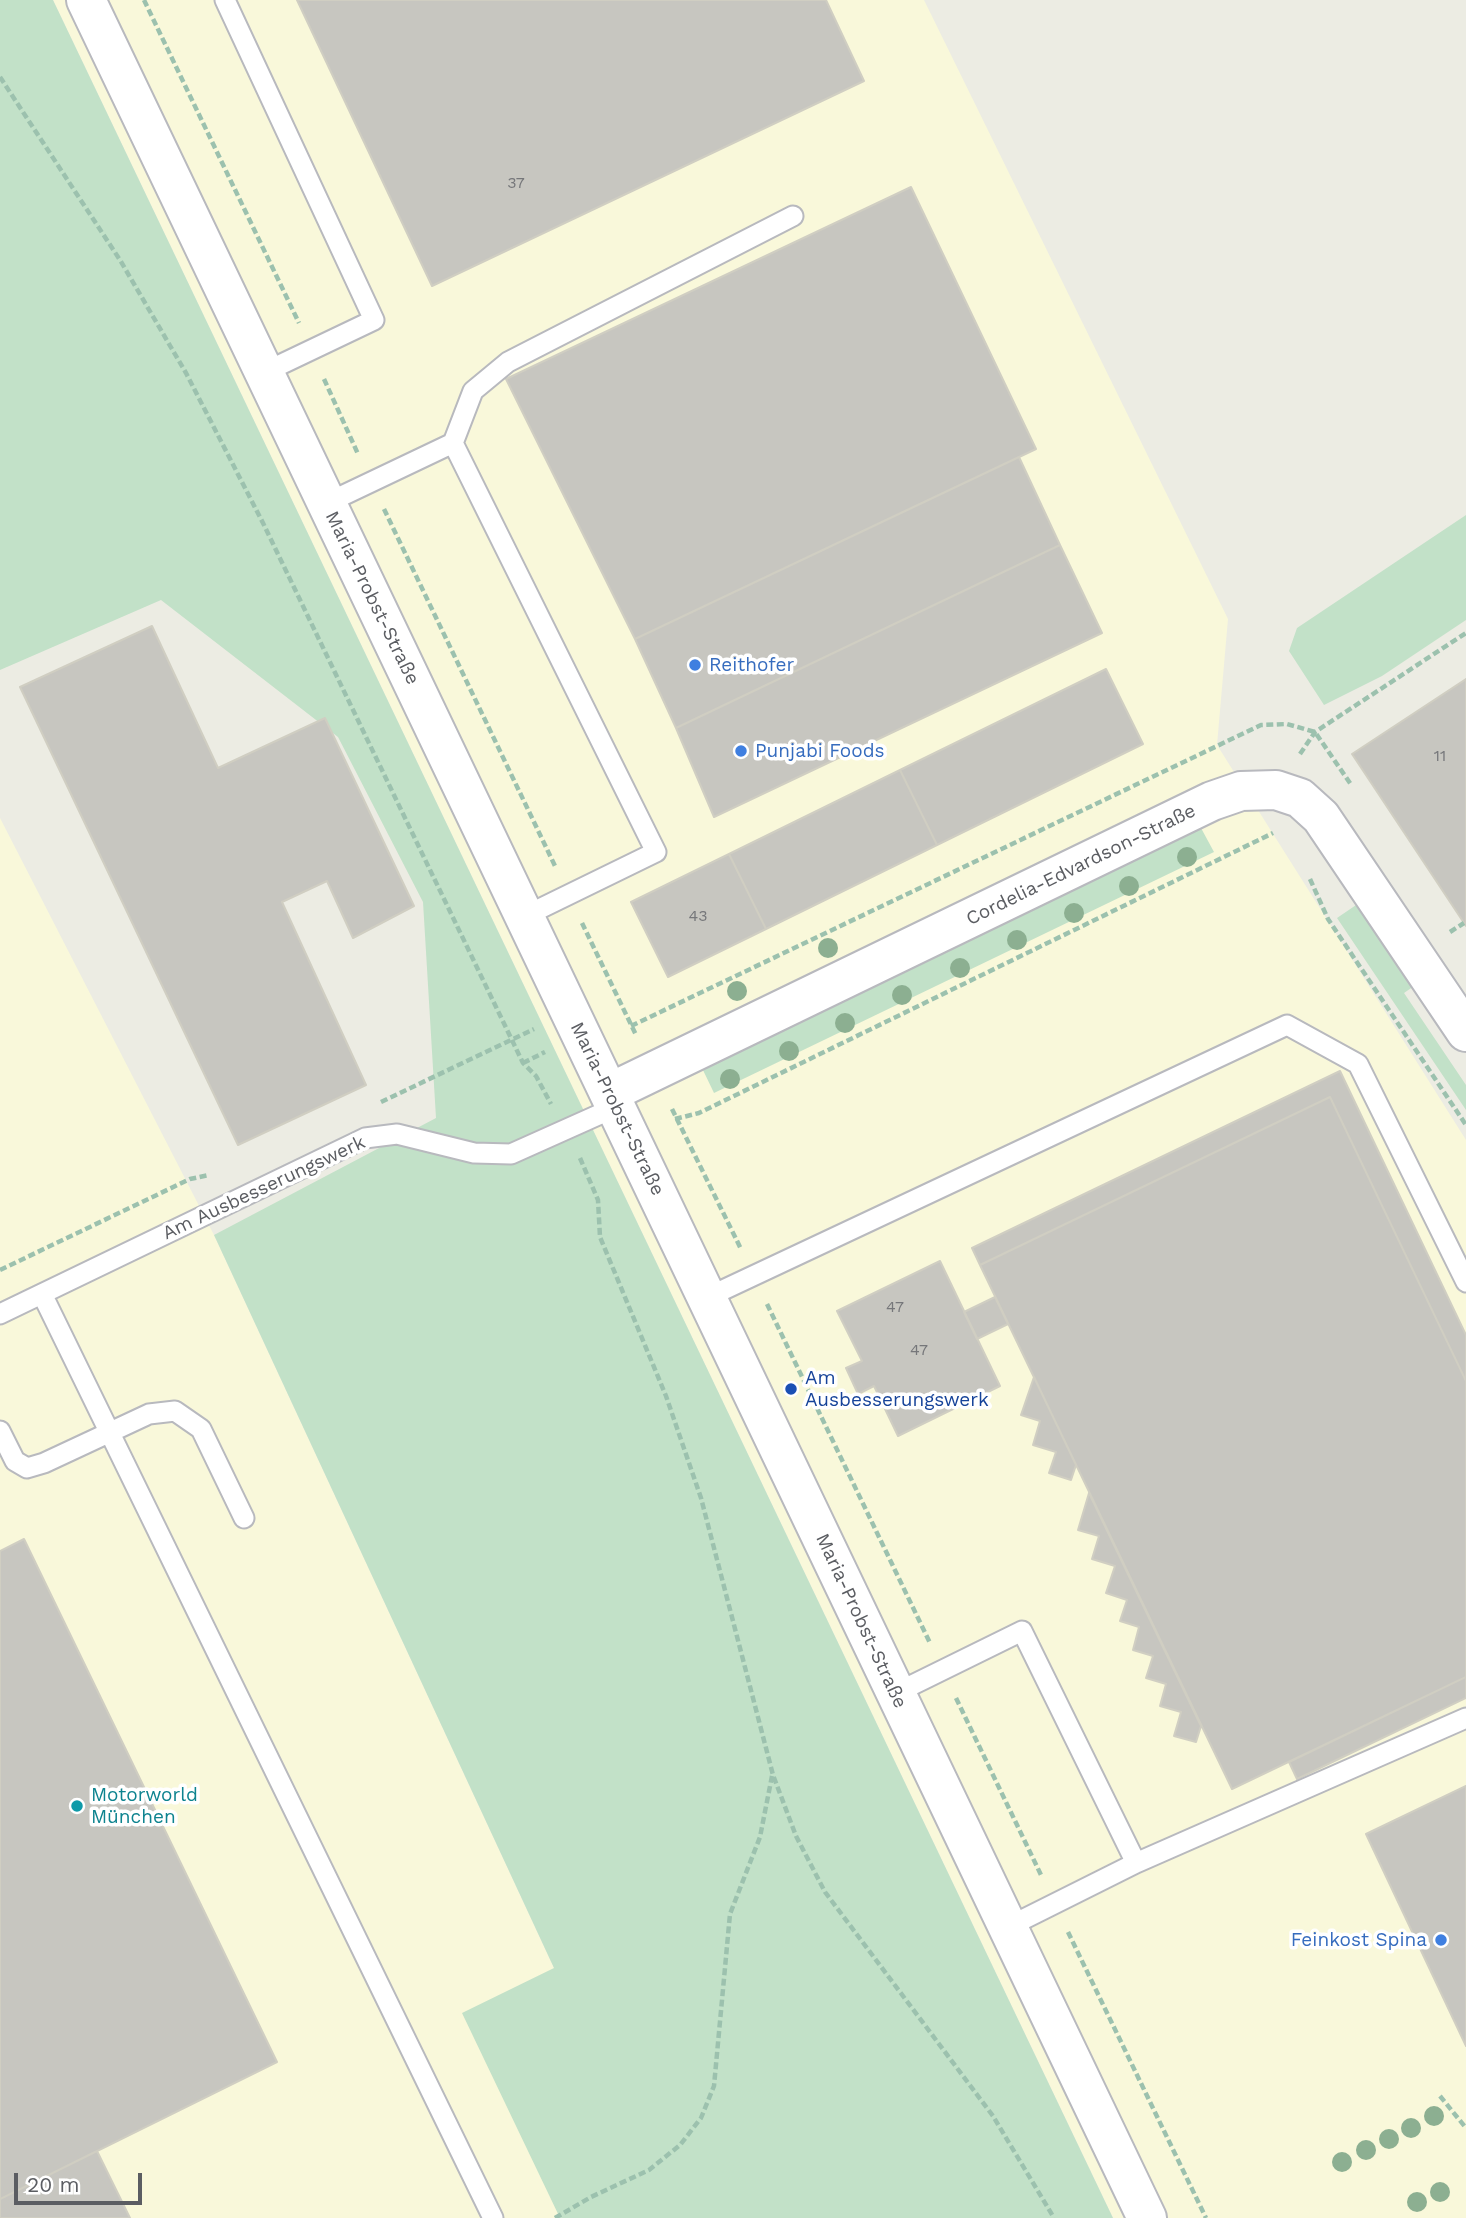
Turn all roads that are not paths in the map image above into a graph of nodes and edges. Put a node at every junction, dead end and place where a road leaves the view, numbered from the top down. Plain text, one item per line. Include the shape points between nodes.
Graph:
1 (86, 0) edge
2 (225, 0) edge
3 (793, 216) dead end
4 (265, 373) junction
5 (453, 443) junction
6 (327, 503) junction
7 (525, 916) junction
8 (1466, 1032) edge
9 (612, 1100) junction
10 (1466, 1282) edge
11 (42, 1294) junction
12 (706, 1298) junction
13 (0, 1314) edge
14 (0, 1431) edge
15 (109, 1432) junction
16 (244, 1518) dead end
17 (896, 1693) junction
18 (1466, 1718) edge
19 (1136, 1863) junction
20 (1008, 1927) junction
21 (493, 2218) edge
22 (1147, 2218) edge

1 - 4 street, Maria-Probst-Straße
2 - 4 lane via 374,320
3 - 5 lane via 508,362 473,391
4 - 6 street, Maria-Probst-Straße
5 - 6 lane
5 - 7 lane via 656,852
6 - 7 street, Maria-Probst-Straße
7 - 9 street, Maria-Probst-Straße
8 - 9 street, Cordelia-Edvardson-Straße via 1321,817 1300,798 1276,790 1241,791
9 - 11 lane, Am Ausbesserungswerk via 511,1154 474,1153 397,1134 365,1138
9 - 12 street, Maria-Probst-Straße
10 - 12 lane via 1358,1064 1287,1025
11 - 13 lane, Am Ausbesserungswerk
11 - 15 lane
12 - 17 street, Maria-Probst-Straße
14 - 15 lane via 15,1461 27,1468
15 - 16 lane via 149,1414 175,1410 201,1429
15 - 21 lane
17 - 19 lane via 1021,1631
17 - 20 street, Maria-Probst-Straße
18 - 19 lane
19 - 20 lane
20 - 22 street, Maria-Probst-Straße

